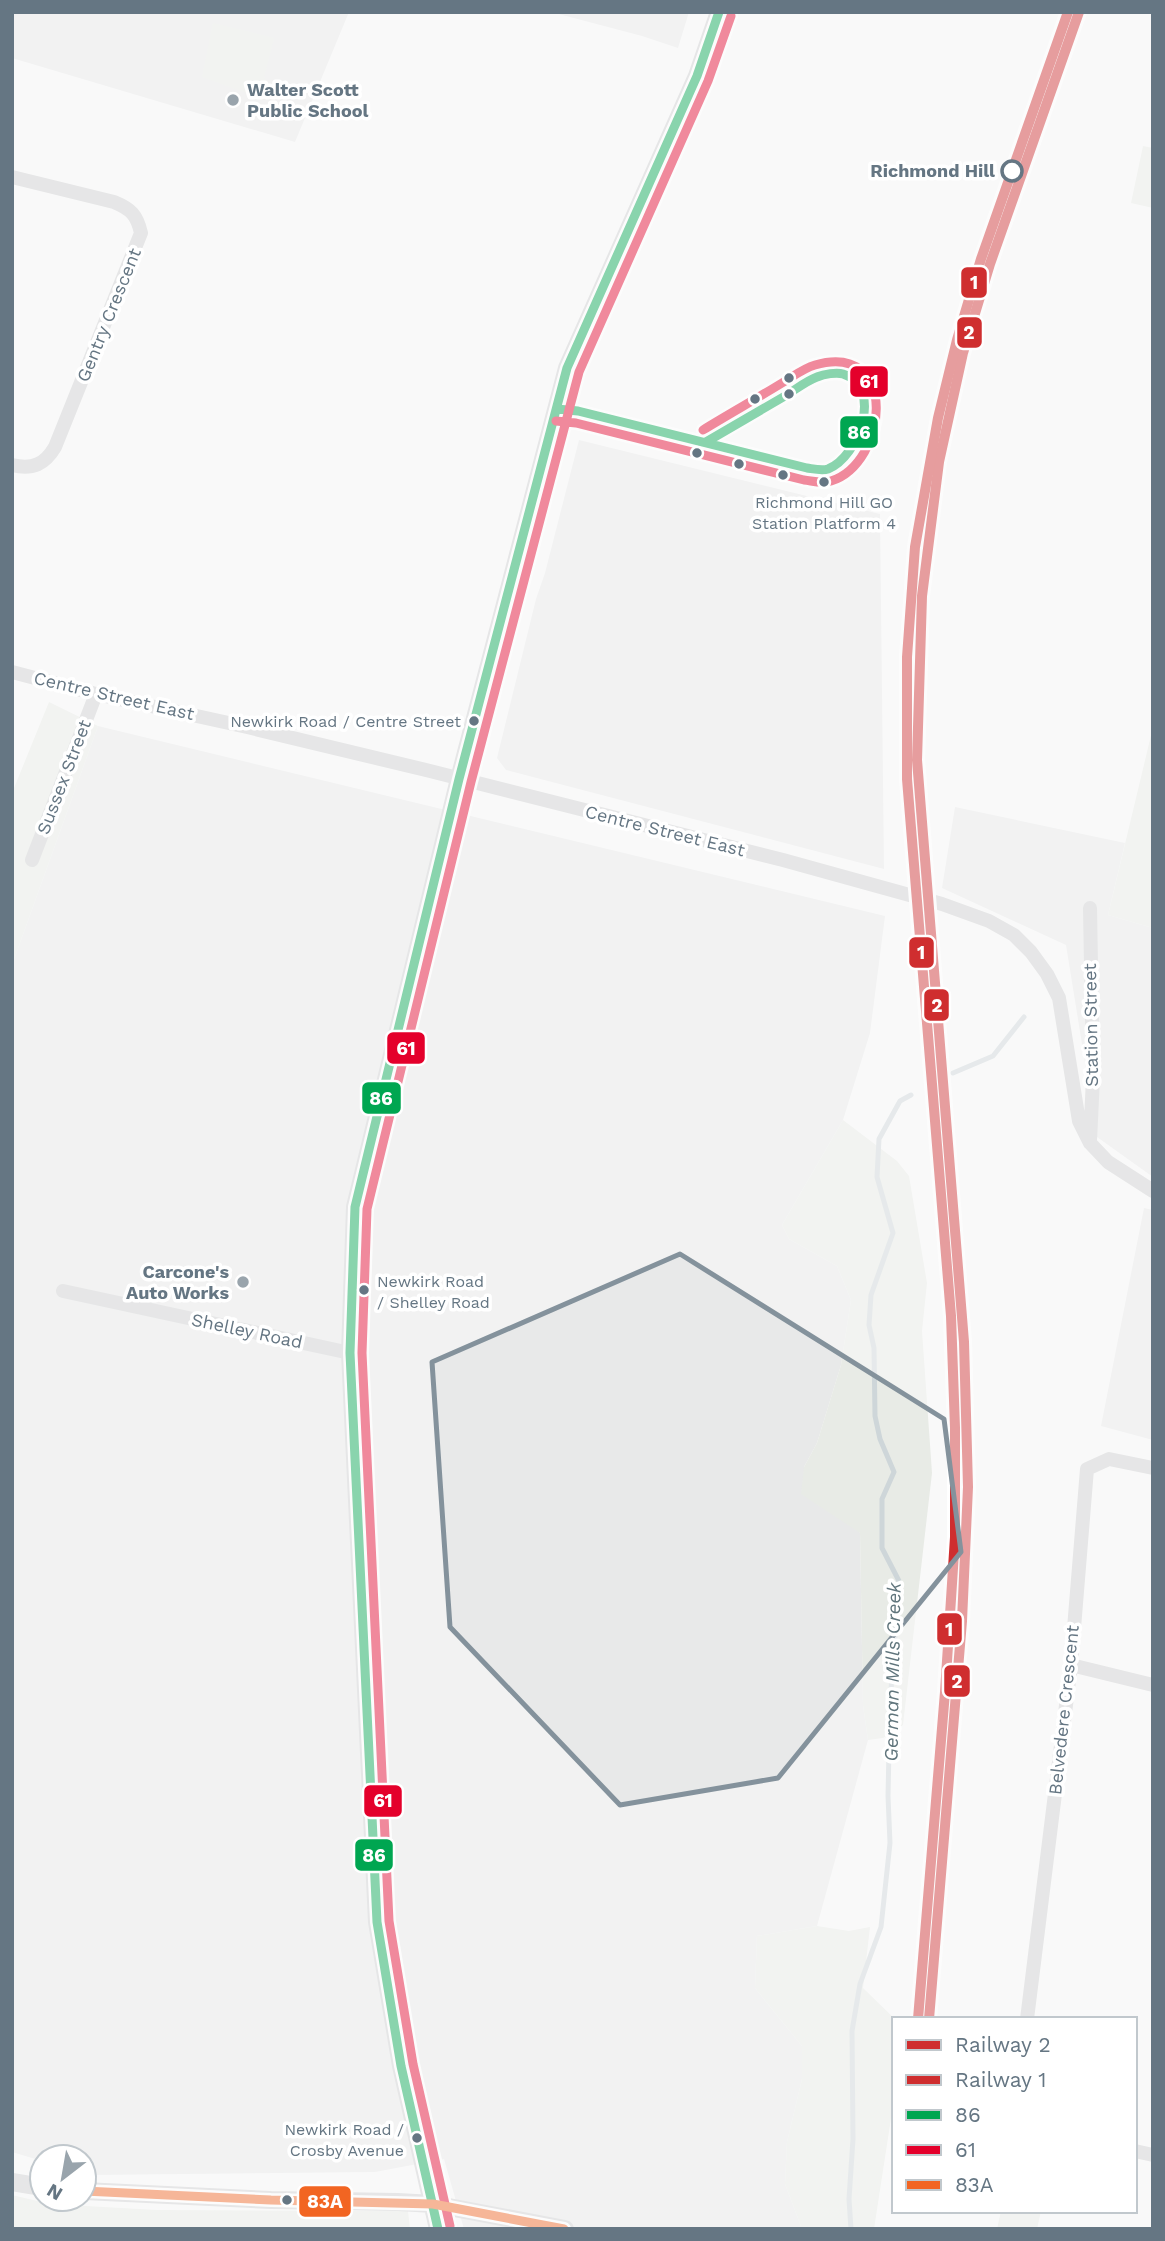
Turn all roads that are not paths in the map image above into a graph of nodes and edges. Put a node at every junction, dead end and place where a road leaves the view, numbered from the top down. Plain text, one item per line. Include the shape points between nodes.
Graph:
1 (719, 12) edge
2 (12, 177) edge
3 (12, 465) edge
4 (12, 672) edge
5 (96, 694) junction
6 (459, 779) junction
7 (32, 860) dead end
8 (1090, 908) dead end
9 (1090, 1143) junction
10 (1153, 1191) edge
11 (63, 1291) dead end
12 (350, 1353) junction
13 (1153, 1468) edge
14 (1071, 1665) junction
15 (1153, 1685) edge
16 (1027, 2017) edge
17 (98, 2192) edge
18 (433, 2204) junction
19 (438, 2229) edge
20 (565, 2229) edge

1 - 6 street via 697,76 567,368
2 - 3 street, Gentry Crescent via 114,202 130,209 141,233 55,447 46,462 32,467
4 - 5 street, Centre Street East
5 - 6 street, Centre Street East
5 - 7 street, Sussex Street
6 - 9 street, Centre Street East via 906,894 989,921 1014,935 1047,974 1059,998 1079,1121
6 - 12 street via 355,1207
8 - 9 street, Station Street
9 - 10 street, Centre Street East
11 - 12 street, Shelley Road
12 - 18 street via 377,1922 401,2066
13 - 14 street, Belvedere Crescent via 1109,1459 1087,1469
14 - 15 street
14 - 16 street, Belvedere Crescent
17 - 18 street
18 - 19 street
18 - 20 street

